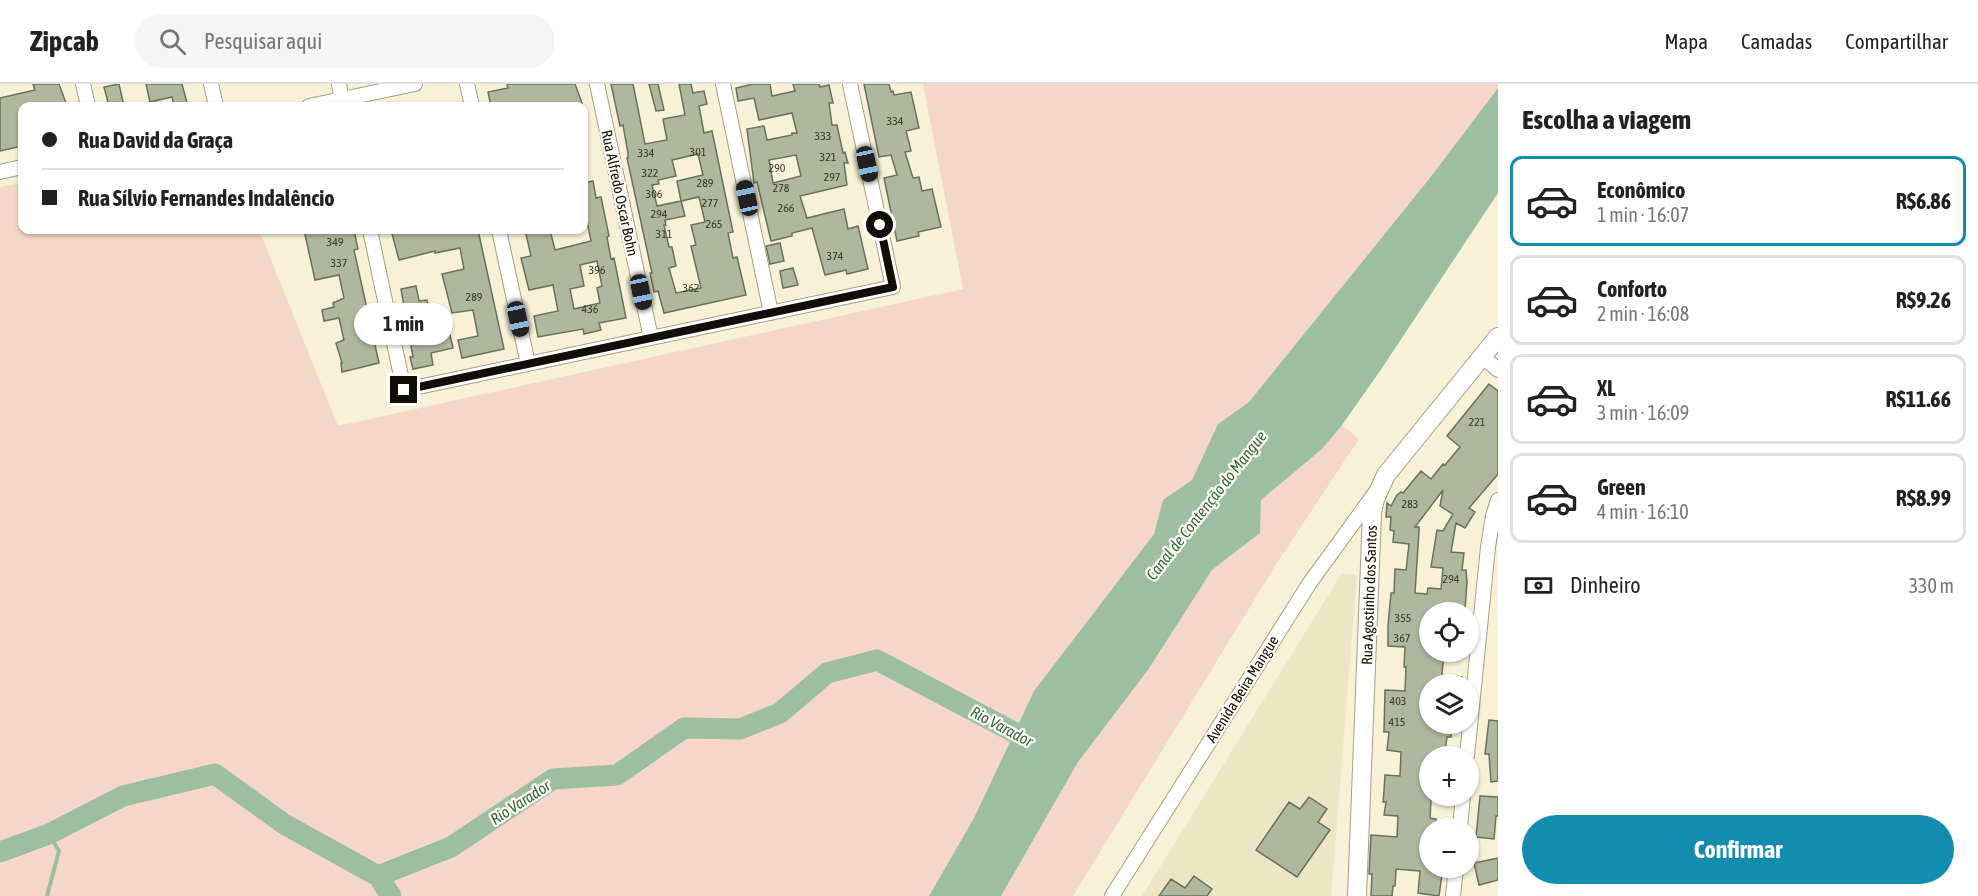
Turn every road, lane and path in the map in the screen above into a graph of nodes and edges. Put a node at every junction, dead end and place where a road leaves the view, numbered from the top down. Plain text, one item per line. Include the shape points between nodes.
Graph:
1 (83, 84) edge
2 (211, 84) edge
3 (339, 84) edge
4 (415, 84) edge
5 (467, 84) edge
6 (597, 84) edge
7 (723, 84) edge
8 (850, 84) edge
9 (87, 102) edge
10 (215, 102) edge
11 (343, 102) edge
12 (347, 102) edge
13 (471, 102) edge
14 (18, 168) edge
15 (0, 172) edge
16 (371, 234) edge
17 (500, 234) edge
18 (771, 313) junction
19 (1498, 337) edge
20 (651, 338) junction
21 (1482, 356) junction
22 (528, 364) junction
23 (1498, 370) edge
24 (1380, 487) junction
25 (1498, 500) edge
26 (1468, 746) edge
27 (1455, 878) edge
28 (1112, 896) edge
29 (1357, 896) edge
30 (1454, 896) edge

1 - 9 street
2 - 10 street
3 - 11 street
4 - 12 street
5 - 13 street
6 - 20 street, Rua Alfredo Oscar Bohn
7 - 18 street
8 - 18 street via 893,287
14 - 15 street
16 - 22 street via 404,390
17 - 22 street
18 - 20 street
19 - 21 street, Rua Agostinho dos Santos
20 - 22 street
21 - 23 street
21 - 24 street, Rua Agostinho dos Santos
24 - 28 street, Avenida Beira Mangue via 1303,593
24 - 29 street, Rua Agostinho dos Santos via 1372,513
25 - 26 street via 1488,547
27 - 30 street

